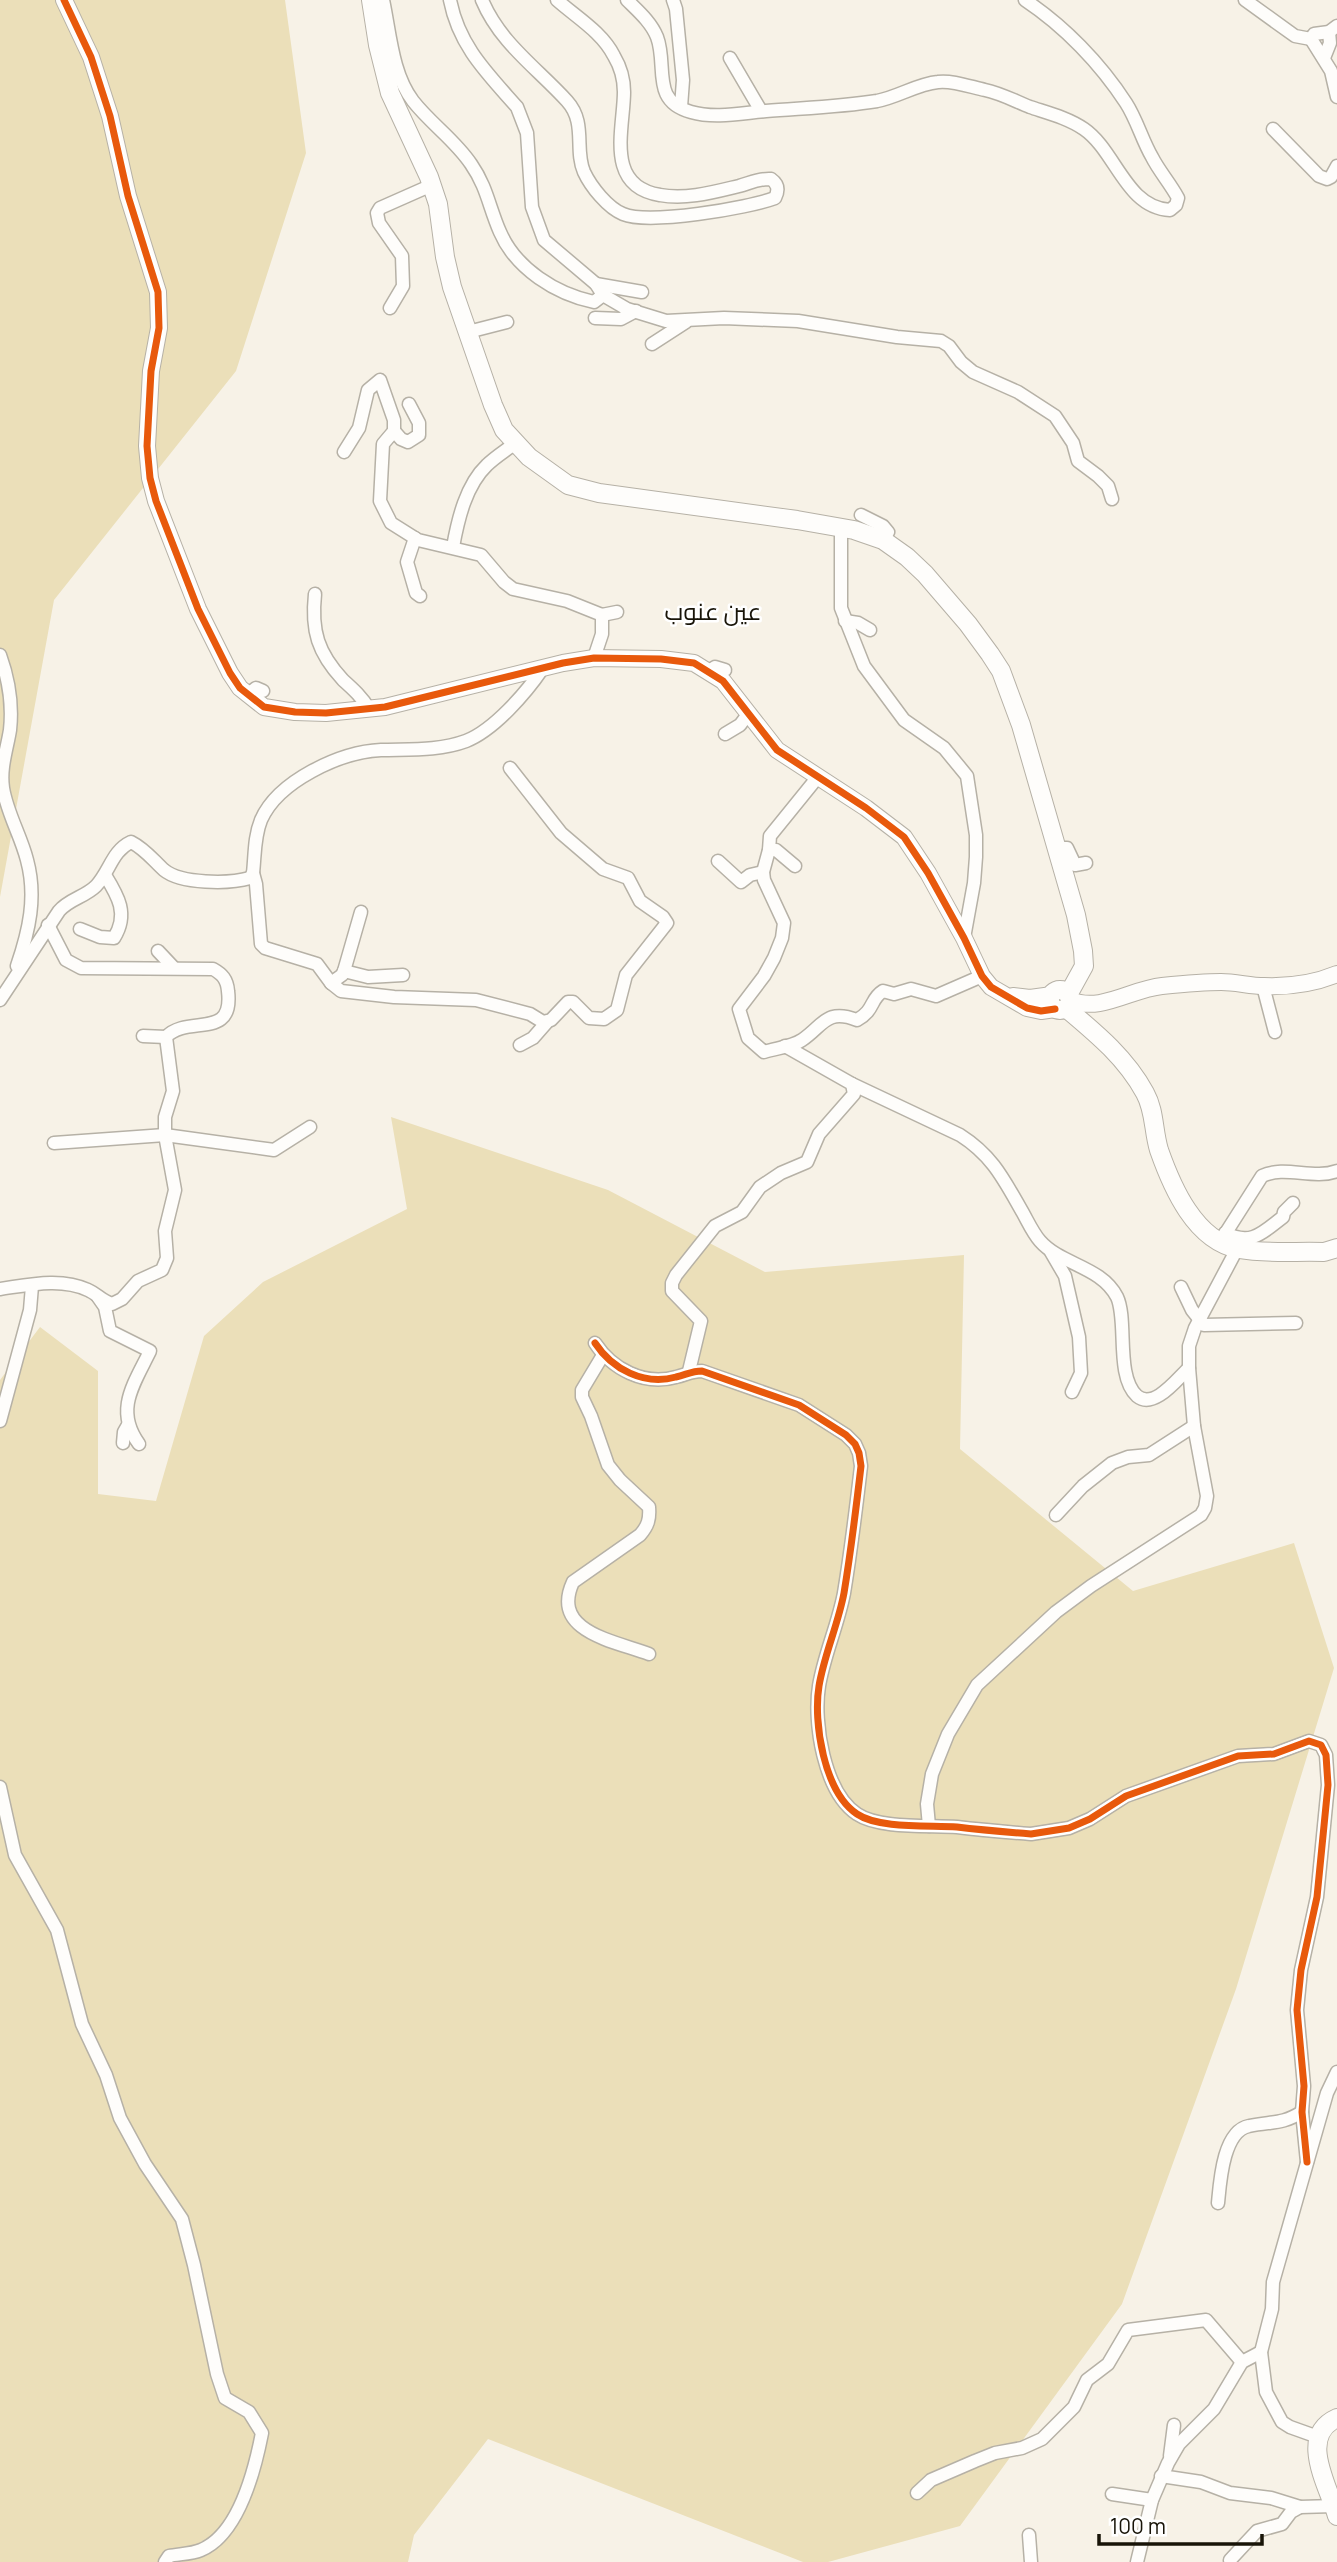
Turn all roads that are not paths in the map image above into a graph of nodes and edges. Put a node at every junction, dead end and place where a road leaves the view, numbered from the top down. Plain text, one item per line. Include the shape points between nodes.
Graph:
1 (64, 0) edge
2 (371, 0) edge
3 (383, 0) edge
4 (450, 0) edge
5 (482, 0) edge
6 (557, 0) edge
7 (627, 0) edge
8 (673, 0) edge
9 (1025, 0) edge
10 (1245, 0) edge
11 (1261, 4) edge
12 (1333, 29) edge
13 (1311, 38) junction
14 (730, 58) dead end
15 (1324, 58) junction
16 (1337, 97) edge
17 (681, 107) junction
18 (761, 111) junction
19 (1273, 129) dead end
20 (1337, 166) edge
21 (432, 185) junction
22 (596, 284) junction
23 (642, 292) dead end
24 (603, 295) junction
25 (390, 309) dead end
26 (636, 312) junction
27 (595, 318) dead end
28 (689, 320) junction
29 (507, 322) dead end
30 (468, 332) junction
31 (652, 344) dead end
32 (409, 404) dead end
33 (394, 431) junction
34 (514, 444) junction
35 (344, 452) dead end
36 (1112, 499) dead end
37 (861, 515) dead end
38 (841, 528) junction
39 (415, 538) junction
40 (883, 540) junction
41 (453, 547) junction
42 (315, 594) dead end
43 (420, 596) dead end
44 (617, 612) dead end
45 (602, 614) junction
46 (845, 621) junction
47 (870, 630) dead end
48 (0, 656) edge
49 (594, 658) junction
50 (543, 668) junction
51 (369, 709) junction
52 (749, 713) junction
53 (725, 734) dead end
54 (510, 768) dead end
55 (817, 778) junction
56 (1055, 848) junction
57 (769, 850) junction
58 (718, 861) dead end
59 (1086, 863) dead end
60 (795, 866) dead end
61 (763, 872) junction
62 (253, 873) junction
63 (105, 876) junction
64 (361, 912) dead end
65 (48, 925) junction
66 (80, 929) dead end
67 (964, 938) junction
68 (158, 951) dead end
69 (174, 968) junction
70 (344, 971) junction
71 (1337, 974) edge
72 (403, 975) dead end
73 (982, 976) junction
74 (331, 983) junction
75 (10, 986) junction
76 (1263, 986) junction
77 (0, 1000) edge
78 (1062, 1000) junction
79 (547, 1022) junction
80 (1275, 1032) dead end
81 (143, 1036) dead end
82 (166, 1037) junction
83 (520, 1045) dead end
84 (785, 1046) junction
85 (852, 1084) junction
86 (310, 1128) dead end
87 (165, 1135) junction
88 (54, 1143) dead end
89 (1337, 1171) edge
90 (1293, 1203) dead end
91 (1223, 1237) junction
92 (1337, 1248) edge
93 (1049, 1249) junction
94 (1237, 1249) junction
95 (32, 1286) junction
96 (1181, 1287) dead end
97 (0, 1289) edge
98 (98, 1296) junction
99 (1200, 1321) junction
100 (1296, 1323) dead end
101 (595, 1343) dead end
102 (603, 1355) junction
103 (1189, 1368) junction
104 (689, 1371) junction
105 (1072, 1392) dead end
106 (0, 1421) edge
107 (128, 1425) junction
108 (1194, 1426) junction
109 (123, 1443) dead end
110 (139, 1444) dead end
111 (1056, 1515) dead end
112 (649, 1654) dead end
113 (0, 1787) edge
114 (929, 1826) junction
115 (1337, 2072) edge
116 (1302, 2112) junction
117 (1307, 2162) junction
118 (1218, 2203) dead end
119 (1261, 2352) junction
120 (1242, 2362) junction
121 (1337, 2418) edge
122 (1174, 2425) dead end
123 (1318, 2437) junction
124 (1168, 2463) junction
125 (1161, 2476) junction
126 (918, 2493) dead end
127 (1112, 2494) dead end
128 (1152, 2500) junction
129 (1300, 2507) junction
130 (1336, 2511) edge
131 (1030, 2535) dead end
132 (1230, 2560) edge
133 (165, 2562) edge
134 (1031, 2562) edge
135 (1137, 2562) edge

1 - 51 street via 91,57 110,116 128,196 158,292 159,327 148,422 150,478 198,609 230,673 255,693 264,707 326,713
2 - 21 main road via 390,93
3 - 24 street via 402,81 413,101 470,162 484,184 500,232 520,265 582,299 594,302
4 - 22 street via 467,46 521,116 530,154 531,207 544,240
5 - 6 street via 501,33 568,101 580,126 583,170 623,215 646,219 755,205 775,198 778,187 771,179 683,197 648,193 638,186 619,154 624,91 614,54 596,32
7 - 17 street via 656,35 665,93
8 - 17 street via 683,80
9 - 18 street via 1063,30 1126,104 1178,198 1170,210 1156,210 1137,195 1084,130 990,91 940,81 880,100
10 - 11 street
11 - 13 street via 1295,36
12 - 13 street
12 - 15 street
13 - 15 street
14 - 18 street
15 - 16 street
17 - 18 street via 729,115
19 - 20 street via 1319,176 1331,177
21 - 25 street via 377,213 402,256 403,286
21 - 30 main road via 444,257
22 - 23 street
22 - 24 street
24 - 26 street
26 - 27 street via 621,319
26 - 28 street via 666,321
28 - 31 street
28 - 36 street via 799,321 941,341 973,372 1018,392 1055,416 1073,443 1078,461 1108,486
29 - 30 street
30 - 34 main road via 503,430
32 - 33 street via 419,435 408,442
33 - 35 street via 382,376 368,390 359,428
33 - 39 street via 383,444 380,502 391,523
34 - 38 main road via 568,485
34 - 41 street via 480,473 460,510
37 - 40 street via 883,526 888,532
38 - 40 main road
38 - 46 street via 840,603
39 - 41 street
39 - 43 street via 407,562
40 - 56 main road via 925,574 1001,671
41 - 45 street via 481,555 513,589
42 - 51 street via 314,626 320,649
44 - 45 street
45 - 49 street via 602,634
46 - 47 street
46 - 67 street via 864,666 895,709 915,730 944,748 967,776 976,857
48 - 75 street via 11,705 3,788 27,859 32,892 30,925
49 - 50 street
49 - 52 street via 676,660 717,671
50 - 51 street
50 - 62 street via 490,725 466,741 409,751 362,752 322,766 295,783 271,803 261,820
52 - 53 street
52 - 55 street via 778,750
54 - 79 street via 561,833 603,869 628,878 640,901 667,923 626,975 621,1003 611,1015 589,1018 568,1002
55 - 57 street via 770,836
55 - 67 street via 904,837
56 - 59 street via 1067,848 1075,865
56 - 78 main road via 1076,915 1084,966
57 - 60 street via 776,850
57 - 61 street
58 - 61 street via 741,882
61 - 84 street via 784,923 782,938 764,976 739,1009 755,1046 764,1052
62 - 63 street via 244,879 184,879 131,842 117,851
62 - 74 street via 261,944 317,964
63 - 65 street via 92,890 64,905
63 - 66 street via 121,904 122,923 114,938
64 - 70 street
65 - 69 street via 66,960 74,966
65 - 75 street
67 - 73 street
68 - 69 street
69 - 82 street via 213,969 222,974 229,1008 216,1021 175,1030
70 - 72 street via 368,977
70 - 74 street
71 - 76 street via 1300,986
73 - 78 street via 1003,996
73 - 84 street via 936,996 911,989 894,994 883,991 868,1014 856,1020 834,1017 802,1041
74 - 79 street via 355,994 487,1002
75 - 77 street
76 - 78 street via 1190,983 1151,987 1099,1004
76 - 80 street
78 - 91 main road via 1129,1067 1153,1111 1160,1152 1183,1203 1209,1234
79 - 83 street
81 - 82 street
82 - 87 street via 173,1091
84 - 85 street
85 - 93 street via 975,1144 996,1167 1039,1240
85 - 104 street via 854,1094 819,1134 807,1162 760,1187 742,1212 715,1226 676,1275 672,1290 701,1321
86 - 87 street via 274,1150
87 - 88 street
87 - 98 street via 175,1190 165,1231 166,1264 138,1281 118,1302 112,1304
89 - 91 street via 1262,1176
90 - 91 street via 1283,1217 1249,1240
91 - 94 main road
92 - 94 main road via 1324,1252
93 - 103 street via 1098,1276 1115,1294 1121,1310 1123,1359 1137,1396 1156,1398
93 - 105 street via 1065,1276 1076,1319 1081,1373
94 - 99 street
95 - 97 street
95 - 98 street via 73,1284
95 - 106 street via 30,1310
96 - 99 street
98 - 107 street via 110,1331 150,1351 130,1396
99 - 100 street via 1204,1325
99 - 103 street via 1189,1346
101 - 102 street
102 - 104 street via 624,1371 646,1378 676,1377
102 - 112 street via 582,1397 608,1465 649,1507 650,1515 640,1535 573,1582 567,1606 580,1628
103 - 108 street
104 - 114 street via 702,1371 799,1405 855,1444 861,1466 843,1595 818,1687 820,1743 834,1784 859,1816 895,1825
107 - 109 street
107 - 110 street
108 - 111 street via 1149,1455 1112,1463
108 - 114 street via 1207,1496 1201,1516 1073,1599 977,1685 948,1734 932,1774
113 - 133 street via 15,1855 57,1930 82,2024 120,2118 182,2219 225,2398 249,2412 262,2433 256,2463 228,2529 202,2550 169,2556
114 - 116 street via 1051,1833 1090,1819 1126,1796 1238,1756 1274,1754 1309,1741 1321,1745 1328,1785 1317,1897 1297,2010
115 - 117 street
116 - 117 street
116 - 118 street via 1286,2122 1245,2126 1234,2133 1220,2174
117 - 119 street via 1273,2282 1272,2309
119 - 120 street
119 - 123 street via 1266,2392 1282,2422
120 - 124 street via 1214,2409
120 - 126 street via 1206,2320 1128,2330 1108,2364 1087,2380 1074,2407 1042,2439 975,2461 932,2480
121 - 123 main road
122 - 124 street
123 - 130 main road via 1322,2473
124 - 125 street
125 - 128 street
125 - 129 street
127 - 128 street
128 - 135 street
129 - 130 street
129 - 132 street via 1282,2524 1257,2530
131 - 134 street

